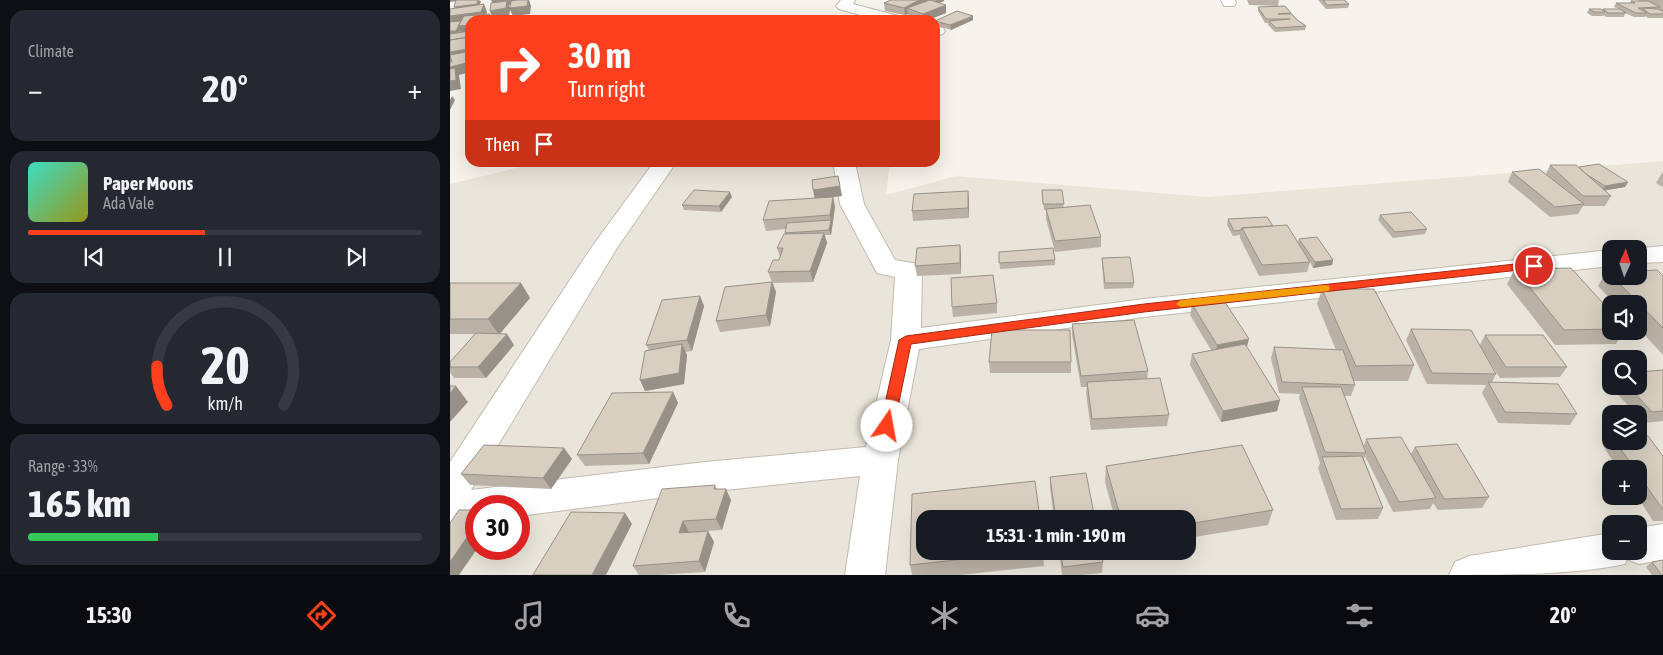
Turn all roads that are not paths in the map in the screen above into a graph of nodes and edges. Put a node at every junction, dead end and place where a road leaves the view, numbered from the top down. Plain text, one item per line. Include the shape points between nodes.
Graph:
1 (848, 0) edge
2 (877, 15) edge
3 (662, 167) dead end
4 (845, 167) dead end
5 (1663, 254) edge
6 (1648, 255) edge
7 (1602, 259) edge
8 (906, 340) junction
9 (880, 460) junction
10 (450, 493) edge
11 (450, 509) edge
12 (1663, 542) edge
13 (1647, 545) edge
14 (1602, 553) edge
15 (865, 575) edge
16 (1469, 575) edge

1 - 2 street via 844,6
3 - 10 street via 604,248
4 - 8 street via 852,204 886,266 909,270
5 - 6 street
7 - 8 street via 1144,308
8 - 9 street
9 - 11 street via 705,477
9 - 15 street
12 - 13 street
14 - 16 street

